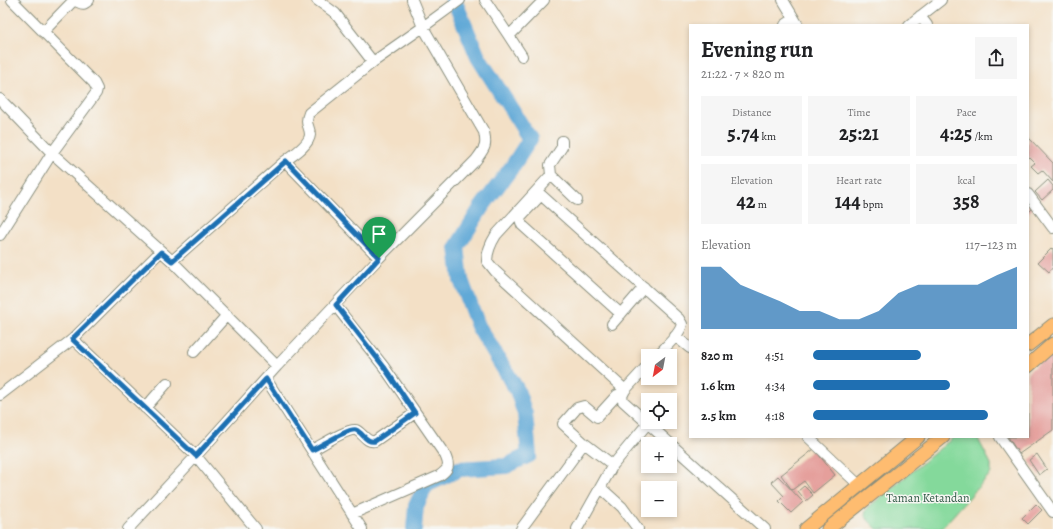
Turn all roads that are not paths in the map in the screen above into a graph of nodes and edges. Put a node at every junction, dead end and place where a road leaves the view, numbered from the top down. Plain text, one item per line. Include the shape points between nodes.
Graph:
1 (12, 0) edge
2 (89, 0) edge
3 (317, 0) edge
4 (412, 0) edge
5 (460, 0) edge
6 (485, 0) edge
7 (544, 0) edge
8 (783, 0) edge
9 (941, 0) edge
10 (920, 16) junction
11 (796, 22) edge
12 (910, 24) edge
13 (926, 24) edge
14 (424, 27) junction
15 (43, 32) junction
16 (509, 36) junction
17 (522, 56) dead end
18 (373, 62) junction
19 (0, 99) edge
20 (562, 141) dead end
21 (52, 153) junction
22 (286, 161) junction
23 (551, 175) junction
24 (538, 193) junction
25 (1029, 195) edge
26 (578, 200) dead end
27 (1053, 228) edge
28 (0, 234) edge
29 (161, 252) junction
30 (379, 258) junction
31 (172, 261) junction
32 (644, 288) junction
33 (336, 305) junction
34 (621, 314) junction
35 (226, 315) junction
36 (612, 324) dead end
37 (1053, 325) edge
38 (675, 336) junction
39 (72, 339) junction
40 (1053, 344) edge
41 (1029, 345) edge
42 (689, 347) edge
43 (663, 349) edge
44 (194, 352) dead end
45 (1029, 365) edge
46 (277, 366) junction
47 (641, 373) edge
48 (266, 379) junction
49 (167, 383) dead end
50 (623, 393) junction
51 (0, 395) edge
52 (145, 408) junction
53 (415, 413) junction
54 (641, 417) edge
55 (643, 429) edge
56 (655, 429) edge
57 (809, 438) edge
58 (917, 438) edge
59 (942, 438) edge
60 (1001, 438) edge
61 (584, 443) junction
62 (312, 450) junction
63 (196, 456) junction
64 (614, 465) junction
65 (859, 485) junction
66 (601, 488) junction
67 (1053, 512) edge
68 (352, 514) junction
69 (131, 528) edge
70 (256, 529) edge
71 (362, 529) edge
72 (522, 529) edge
73 (577, 529) edge
74 (638, 529) edge
75 (765, 529) edge
76 (806, 529) edge
77 (828, 529) edge

1 - 15 street
2 - 15 street via 84,4 73,1
3 - 18 street via 335,13
4 - 14 street
5 - 14 street
6 - 16 street
7 - 16 street
8 - 11 street
9 - 10 street
10 - 12 street
10 - 13 street
14 - 18 street
14 - 30 street via 484,132 486,142 476,160
15 - 21 street via 97,89
16 - 17 street
18 - 22 street via 309,113 306,120 310,135 308,141
19 - 21 street
20 - 23 street via 562,147 550,166
21 - 28 street
21 - 29 street
22 - 30 street
22 - 31 street
23 - 24 street
23 - 26 street
24 - 32 street
24 - 34 street via 520,217 522,225
24 - 50 street via 496,235 490,244 487,261
25 - 27 street
29 - 31 street
29 - 39 street
30 - 33 street
31 - 35 street
32 - 34 street
32 - 38 street via 682,324
33 - 46 street
33 - 53 street via 384,367
34 - 36 street
35 - 44 street
35 - 46 street
37 - 41 main road
38 - 42 street
38 - 43 street
39 - 51 street
39 - 52 street
40 - 45 main road
46 - 48 street
47 - 50 street
48 - 62 street
48 - 63 street
49 - 52 street
50 - 54 street via 623,401
50 - 61 street via 617,395 597,417 584,406 577,408 570,415 563,424
52 - 63 street
53 - 62 street via 375,441 372,442 353,430
53 - 68 street via 445,455 448,468 439,476
55 - 64 street
56 - 75 street
57 - 65 street
58 - 65 main road
59 - 77 main road
60 - 67 street
61 - 64 street
61 - 72 street
62 - 68 street
63 - 69 street
63 - 70 street
64 - 66 street
65 - 76 main road
66 - 73 street
66 - 74 street via 622,507
68 - 71 street

